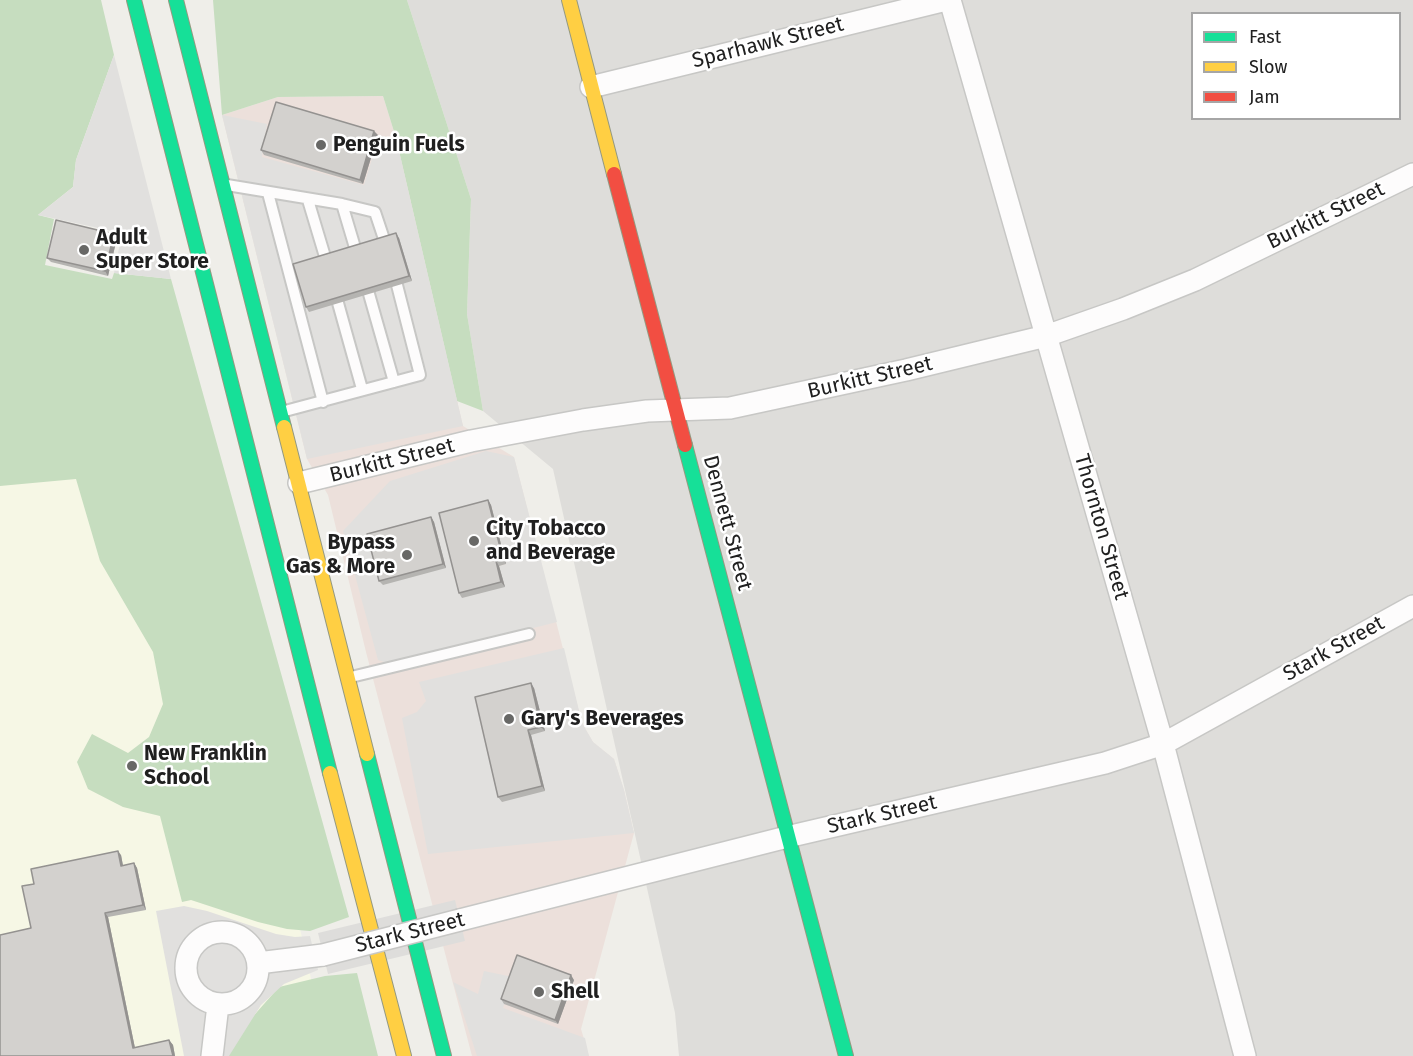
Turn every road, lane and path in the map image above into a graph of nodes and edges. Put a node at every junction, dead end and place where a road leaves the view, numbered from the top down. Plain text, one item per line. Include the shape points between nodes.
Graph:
1 (134, 0) edge
2 (176, 0) edge
3 (569, 0) edge
4 (948, 0) edge
5 (591, 87) junction
6 (1413, 174) edge
7 (222, 184) junction
8 (268, 193) junction
9 (308, 200) junction
10 (342, 204) junction
11 (384, 242) edge
12 (356, 251) edge
13 (326, 260) edge
14 (396, 285) edge
15 (369, 294) edge
16 (338, 303) edge
17 (1046, 336) junction
18 (394, 382) junction
19 (363, 389) junction
20 (323, 402) junction
21 (677, 410) junction
22 (281, 412) junction
23 (298, 483) junction
24 (1413, 606) edge
25 (529, 634) dead end
26 (347, 678) junction
27 (1163, 744) junction
28 (786, 837) junction
29 (258, 963) junction
30 (218, 1005) junction
31 (212, 1056) edge
32 (404, 1056) edge
33 (444, 1056) edge
34 (846, 1056) edge
35 (1245, 1056) edge

1 - 32 main road
2 - 7 main road
3 - 5 main road, Dennett Street
4 - 5 street, Sparhawk Street
4 - 17 street, Thornton Street
5 - 21 main road, Dennett Street
6 - 17 street, Burkitt Street via 1195,280
7 - 8 lane
7 - 22 main road
8 - 9 lane
8 - 20 lane
9 - 10 lane
9 - 13 lane
10 - 11 lane via 375,212
10 - 12 lane
14 - 18 lane via 420,375
15 - 18 lane
16 - 19 lane
17 - 21 street, Burkitt Street via 730,408
17 - 27 street, Thornton Street
18 - 19 lane
19 - 20 lane
20 - 22 lane
21 - 23 street, Burkitt Street via 583,420 471,441
21 - 28 main road, Dennett Street
22 - 23 main road
23 - 26 main road
24 - 27 street, Stark Street
25 - 26 lane
26 - 33 main road
27 - 28 street, Stark Street via 1060,775
27 - 35 street, Thornton Street
28 - 29 street, Stark Street, bridge via 323,955
28 - 34 main road, Dennett Street
29 - 30 street via 256,980 244,997
29 - 30 street via 250,945 234,933 211,933 193,945 186,958 188,984 197,995
30 - 31 street

